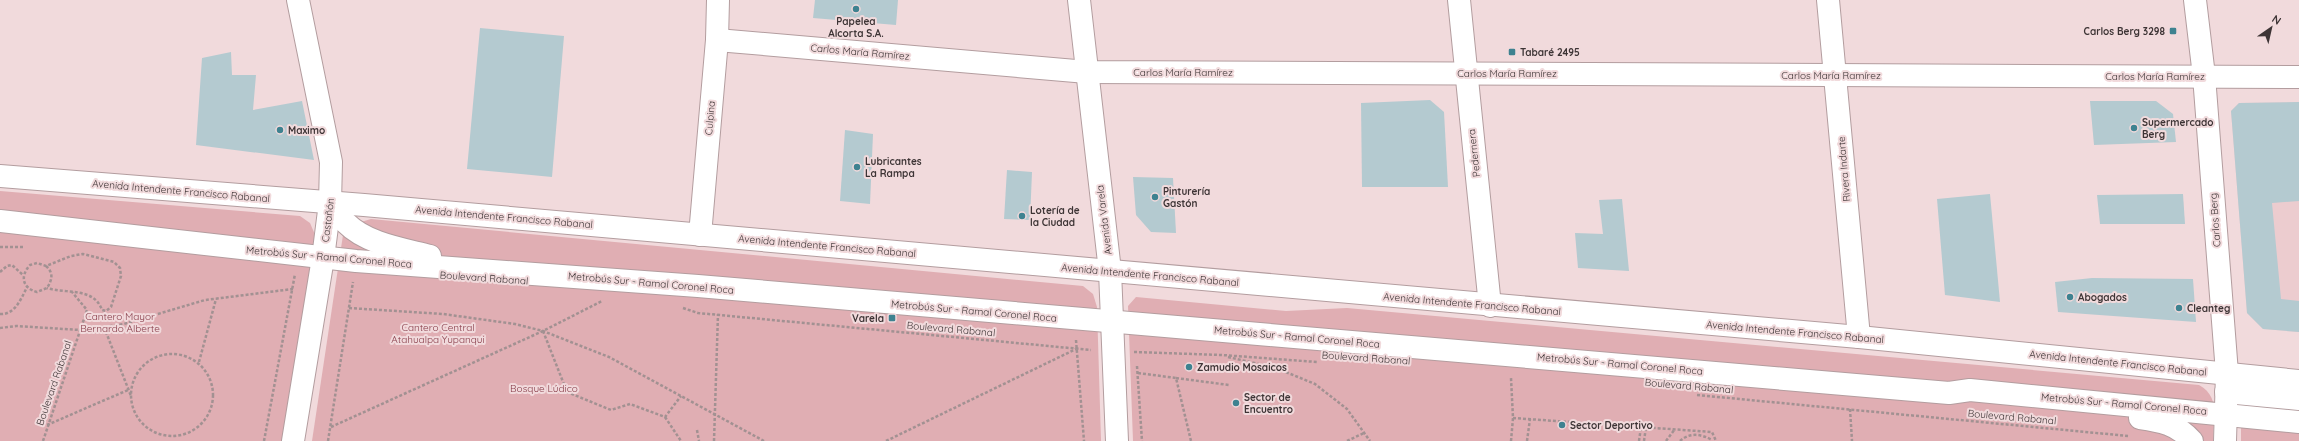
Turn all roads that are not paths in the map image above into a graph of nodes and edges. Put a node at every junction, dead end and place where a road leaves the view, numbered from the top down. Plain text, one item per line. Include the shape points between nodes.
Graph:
1 (298, 0) edge
2 (718, 0) edge
3 (1079, 0) edge
4 (1459, 0) edge
5 (1828, 0) edge
6 (2195, 0) edge
7 (717, 40) junction
8 (1087, 72) junction
9 (1466, 73) junction
10 (1836, 75) junction
11 (2204, 76) junction
12 (2299, 77) edge
13 (0, 176) edge
14 (330, 203) junction
15 (0, 221) edge
16 (700, 235) junction
17 (323, 258) junction
18 (480, 269) junction
19 (1110, 271) junction
20 (1490, 306) junction
21 (1112, 322) junction
22 (1860, 337) junction
23 (2299, 381) edge
24 (1949, 393) junction
25 (2226, 393) junction
26 (2299, 399) edge
27 (2299, 422) edge
28 (293, 441) edge
29 (1118, 441) edge
30 (2192, 441) edge
31 (2225, 441) edge

1 - 14 street, Castañón via 331,162
2 - 7 street, Culpina
3 - 8 street, Avenida Varela
4 - 9 street, Pedernera
5 - 10 street, Rivera Indarte
6 - 11 street, Carlos Berg
7 - 8 street, Carlos María Ramírez
7 - 16 street, Culpina
8 - 9 street, Carlos María Ramírez
8 - 19 street, Avenida Varela
9 - 10 street, Carlos María Ramírez
9 - 20 street, Pedernera
10 - 11 street, Carlos María Ramírez
10 - 22 street, Rivera Indarte
11 - 12 street, Carlos María Ramírez
11 - 25 street, Carlos Berg
13 - 14 street, Avenida Intendente Francisco Rabanal
14 - 16 street, Avenida Intendente Francisco Rabanal
14 - 17 street, Castañón
14 - 18 street via 347,223 385,244
15 - 17 street, Metrobús Sur - Ramal Coronel Roca
16 - 19 street, Avenida Intendente Francisco Rabanal
17 - 18 street, Metrobús Sur - Ramal Coronel Roca
17 - 28 street, Castañón
18 - 21 street, Metrobús Sur - Ramal Coronel Roca
19 - 20 street, Avenida Intendente Francisco Rabanal
19 - 21 street, Avenida Varela
20 - 22 street, Avenida Intendente Francisco Rabanal
21 - 24 street, Metrobús Sur - Ramal Coronel Roca
21 - 29 street, Avenida Varela
22 - 25 street, Avenida Intendente Francisco Rabanal
23 - 25 street, Avenida Intendente Francisco Rabanal
24 - 25 street, Metrobús Sur - Ramal Coronel Roca via 1970,390
24 - 30 street, Metrobús Sur - Ramal Coronel Roca via 1969,401 2161,421 2176,427
25 - 26 street
25 - 27 street, Metrobús Sur - Ramal Coronel Roca
25 - 31 street, Carlos Berg

